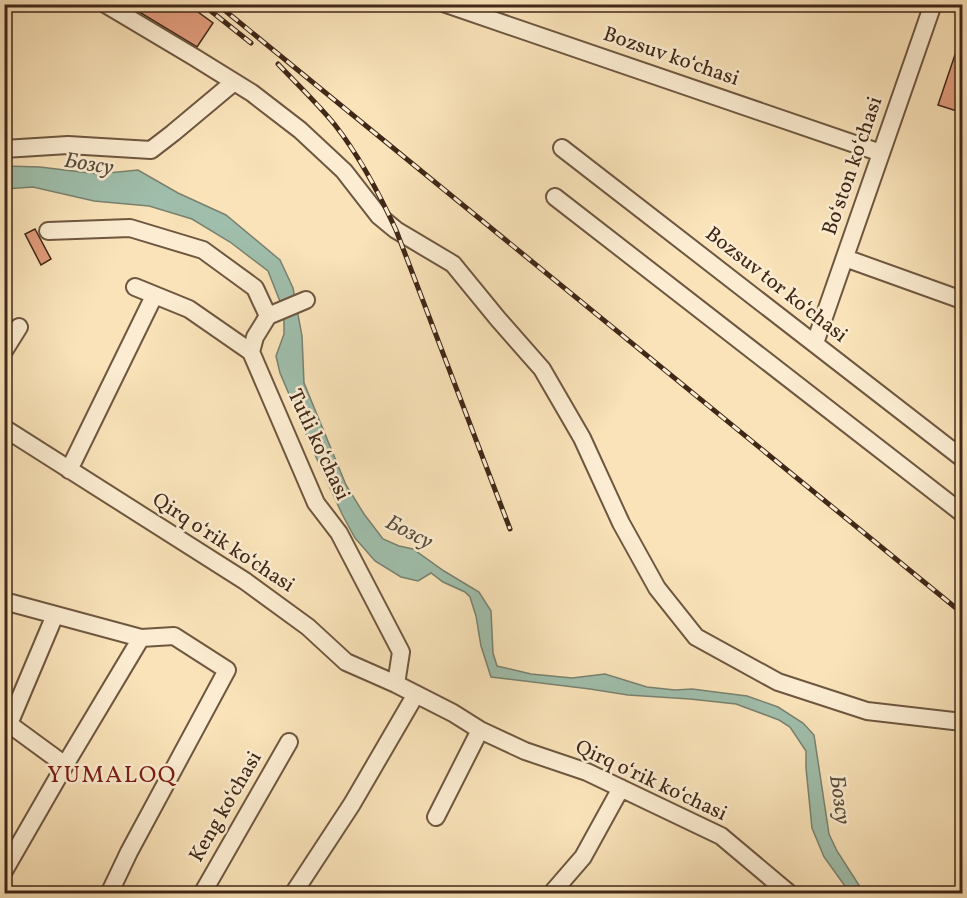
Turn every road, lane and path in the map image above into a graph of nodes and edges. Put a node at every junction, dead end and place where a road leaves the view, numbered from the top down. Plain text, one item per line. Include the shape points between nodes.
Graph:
1 (105, 4) edge
2 (446, 4) edge
3 (933, 4) edge
4 (234, 82) junction
5 (562, 148) dead end
6 (4, 149) edge
7 (881, 153) junction
8 (555, 197) dead end
9 (48, 231) dead end
10 (844, 258) junction
11 (135, 287) dead end
12 (154, 296) junction
13 (306, 300) dead end
14 (963, 300) edge
15 (268, 316) junction
16 (19, 327) dead end
17 (815, 343) junction
18 (4, 351) edge
19 (251, 352) junction
20 (4, 428) edge
21 (963, 458) edge
22 (69, 470) junction
23 (963, 513) edge
24 (4, 601) edge
25 (55, 615) junction
26 (141, 638) junction
27 (396, 684) junction
28 (416, 694) junction
29 (963, 722) edge
30 (480, 730) junction
31 (289, 742) dead end
32 (65, 765) junction
33 (621, 788) junction
34 (436, 817) dead end
35 (4, 871) edge
36 (109, 894) edge
37 (202, 894) edge
38 (293, 894) edge
39 (551, 894) edge
40 (790, 894) edge

1 - 4 street
2 - 7 street, Bozsuv ko‘chasi
3 - 7 street, Bo‘ston ko‘chasi
4 - 6 street via 151,150 68,145
4 - 29 street via 300,130 344,171 396,230 453,264 542,369 582,438 621,523 657,588 696,637 778,682 867,711
5 - 17 street, Bozsuv tor ko‘chasi
7 - 10 street, Bo‘ston ko‘chasi
8 - 23 street
9 - 15 street via 130,228 203,250 255,288
10 - 14 street
10 - 17 street, Bo‘ston ko‘chasi
11 - 12 street
12 - 19 street via 189,309
12 - 22 street
13 - 15 street
15 - 19 street
16 - 18 street
17 - 21 street, Bozsuv tor ko‘chasi
19 - 27 street, Tutli ko‘chasi via 316,503 339,533 401,652
20 - 22 street, Qirq o‘rik ko‘chasi
22 - 27 street, Qirq o‘rik ko‘chasi via 245,581 308,627 346,662
24 - 25 street
25 - 26 street
25 - 32 street via 9,723
26 - 32 street
26 - 36 street via 174,636 227,670
27 - 28 street, Qirq o‘rik ko‘chasi
28 - 30 street, Qirq o‘rik ko‘chasi
28 - 38 street via 352,804
30 - 33 street, Qirq o‘rik ko‘chasi
30 - 34 street
31 - 37 street, Keng ko‘chasi
32 - 35 street
33 - 39 street via 583,857
33 - 40 street, Qirq o‘rik ko‘chasi via 721,836

